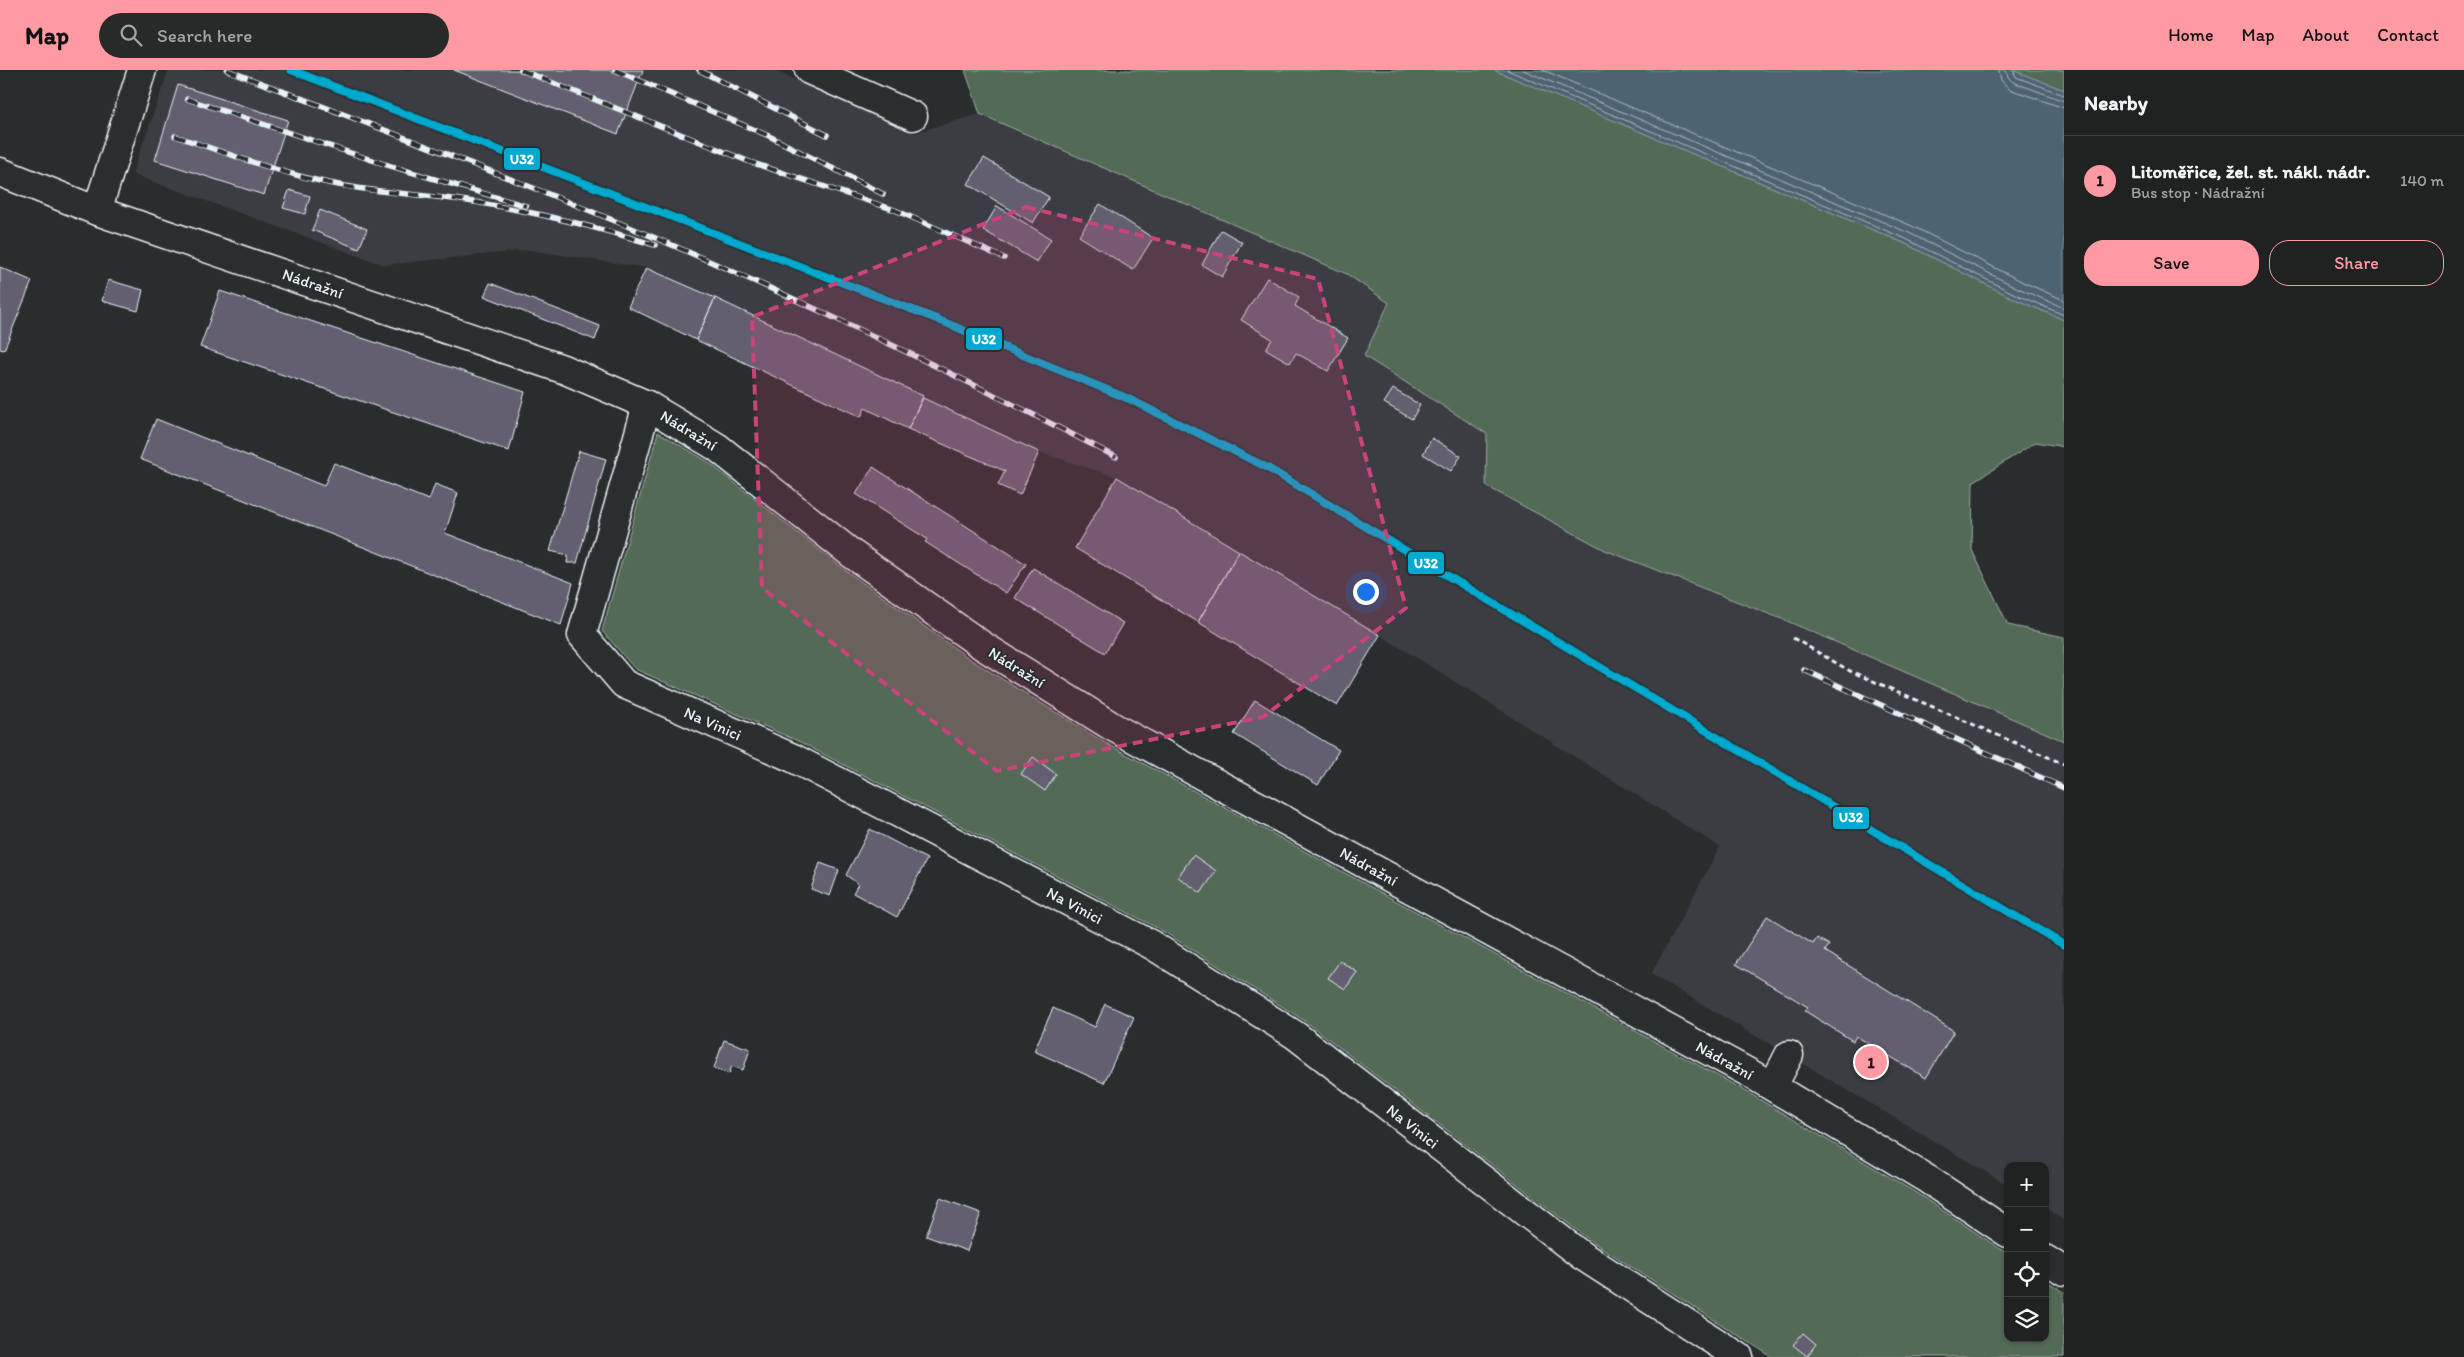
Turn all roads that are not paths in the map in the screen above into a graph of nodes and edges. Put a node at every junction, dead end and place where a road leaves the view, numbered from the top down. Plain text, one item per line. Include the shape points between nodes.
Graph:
1 (142, 70) edge
2 (809, 70) edge
3 (913, 116) dead end
4 (0, 172) edge
5 (97, 211) junction
6 (647, 405) junction
7 (1789, 1055) dead end
8 (1772, 1086) junction
9 (2004, 1230) edge
10 (2049, 1262) edge
11 (2064, 1271) edge
12 (1739, 1357) edge

1 - 5 main road
2 - 3 main road
4 - 5 main road, Nádražní
5 - 6 main road, Nádražní via 564,369
6 - 8 main road, Nádražní via 717,447 852,554 983,646 1113,727
6 - 12 main road, Na Vinici via 582,635 624,684 793,758 1152,945 1295,1035 1581,1255
7 - 8 main road
8 - 9 main road, Nádražní via 1927,1178
10 - 11 main road

